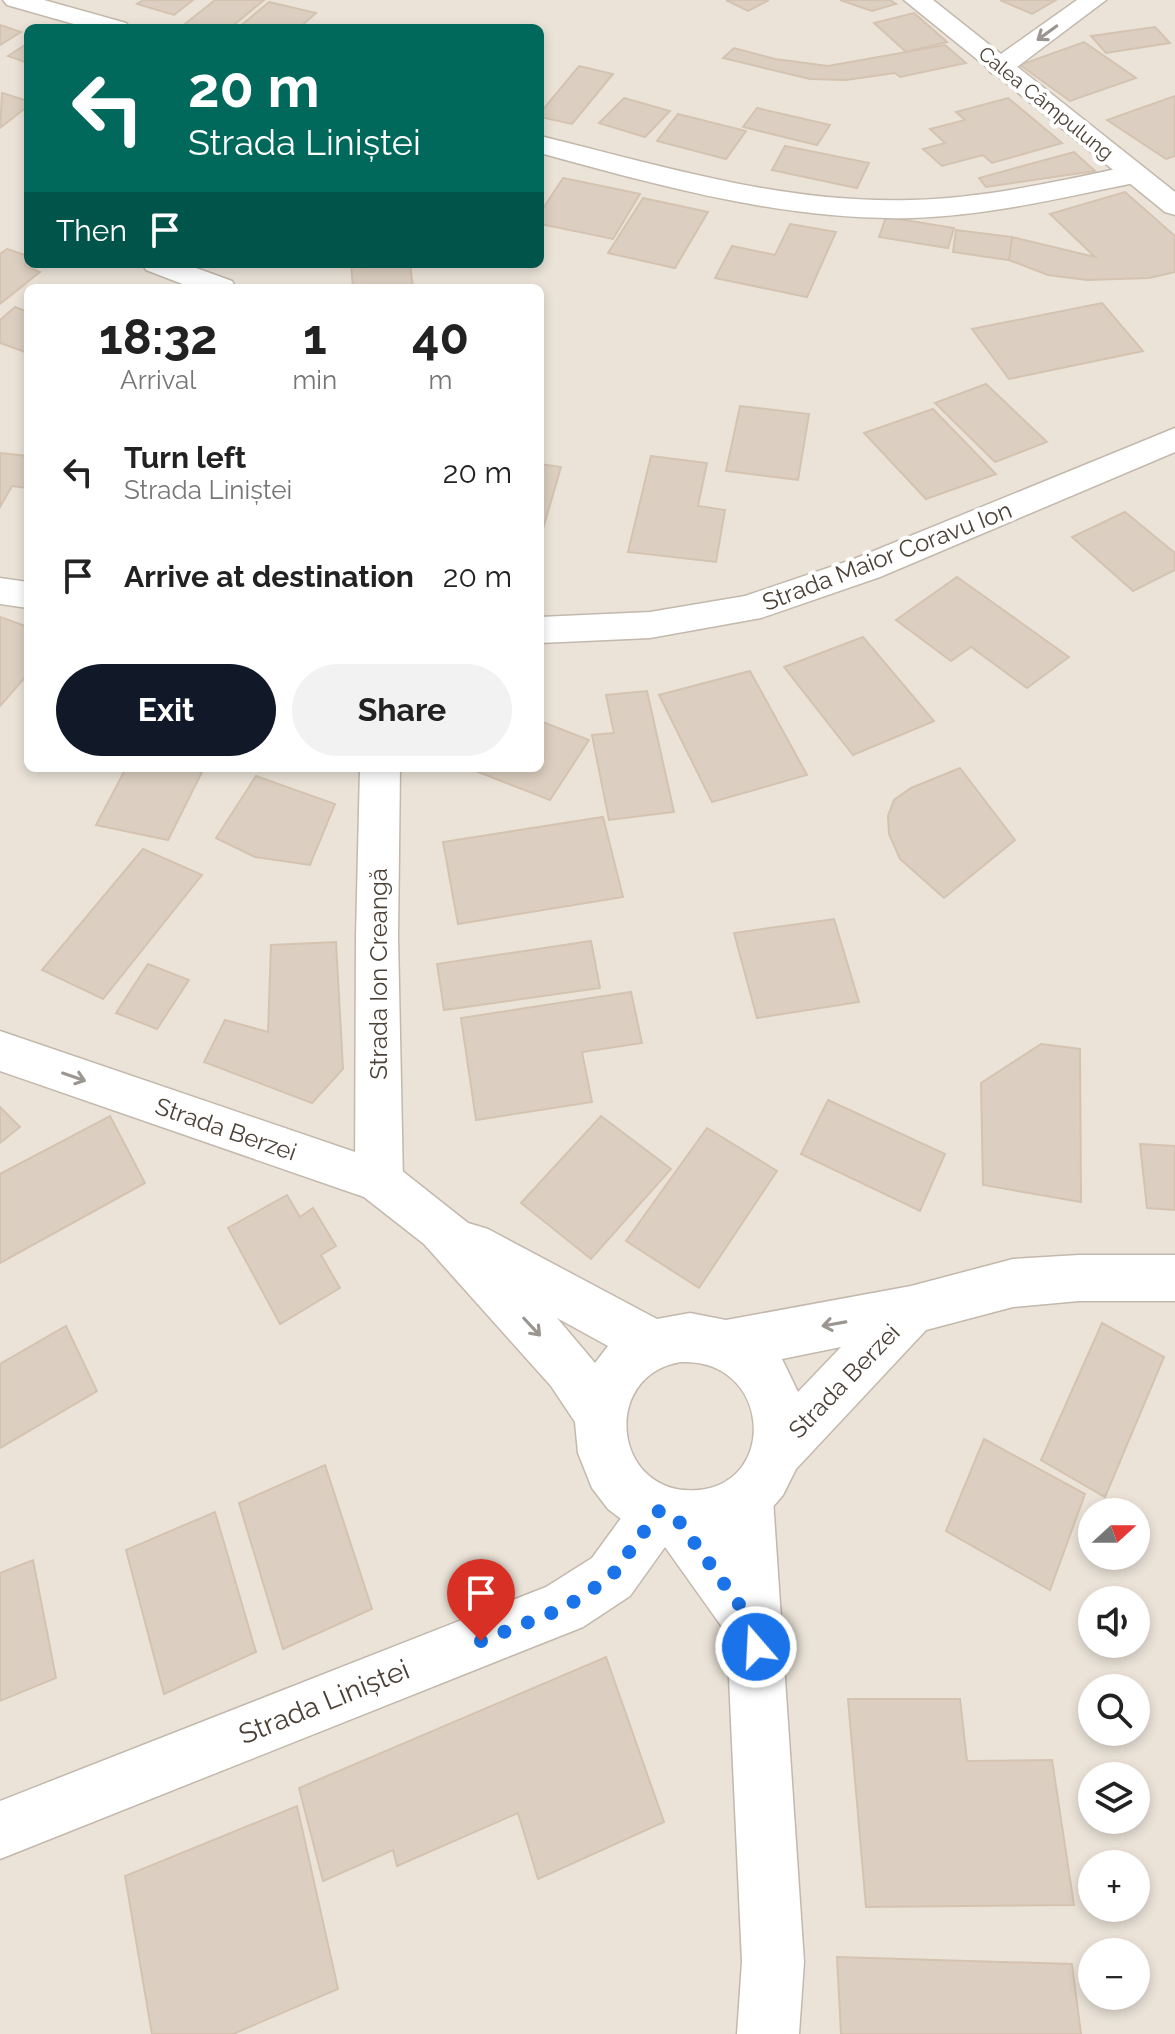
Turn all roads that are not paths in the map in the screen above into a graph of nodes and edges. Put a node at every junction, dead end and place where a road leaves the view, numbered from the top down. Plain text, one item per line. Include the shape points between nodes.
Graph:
1 (16, 0) edge
2 (917, 0) edge
3 (1093, 0) edge
4 (103, 24) edge
5 (1000, 67) junction
6 (544, 145) edge
7 (1134, 174) junction
8 (1175, 206) edge
9 (168, 268) edge
10 (210, 284) edge
11 (1175, 439) edge
12 (0, 591) edge
13 (24, 594) edge
14 (544, 630) edge
15 (380, 772) edge
16 (0, 1051) edge
17 (379, 1181) junction
18 (441, 1228) junction
19 (1175, 1278) edge
20 (911, 1310) junction
21 (653, 1344) junction
22 (724, 1345) junction
23 (601, 1417) junction
24 (777, 1451) junction
25 (747, 1499) junction
26 (667, 1514) junction
27 (754, 1625) junction
28 (0, 1830) edge
29 (768, 2034) edge

1 - 4 street
2 - 5 street, Calea Câmpulung
3 -> 5 street
5 - 7 street, Calea Câmpulung
6 - 7 street via 745,193 862,208 987,203
7 - 8 street, Calea Câmpulung
9 - 10 street
11 - 14 street, Strada Maior Coravu Ion via 867,568 748,609 650,625
12 - 13 street
15 - 17 street, Strada Ion Creangă
16 -> 17 street, Strada Berzei
17 - 18 street, Strada Berzei
18 - 21 street, Strada Berzei
18 -> 23 street, Strada Berzei via 569,1368
19 - 20 street, Strada Berzei via 1013,1283
20 -> 22 street, Strada Berzei
20 - 24 street, Strada Berzei
21 - 22 street via 689,1337
21 - 23 street via 619,1369
22 - 24 street via 751,1364 771,1392 779,1426
23 - 26 street via 603,1448 617,1476 638,1499
24 - 25 street via 768,1475
25 - 26 street via 708,1517
25 - 27 street
26 - 27 street
26 - 28 street, Strada Liniștei via 611,1577 564,1608
27 - 29 street via 773,1962

